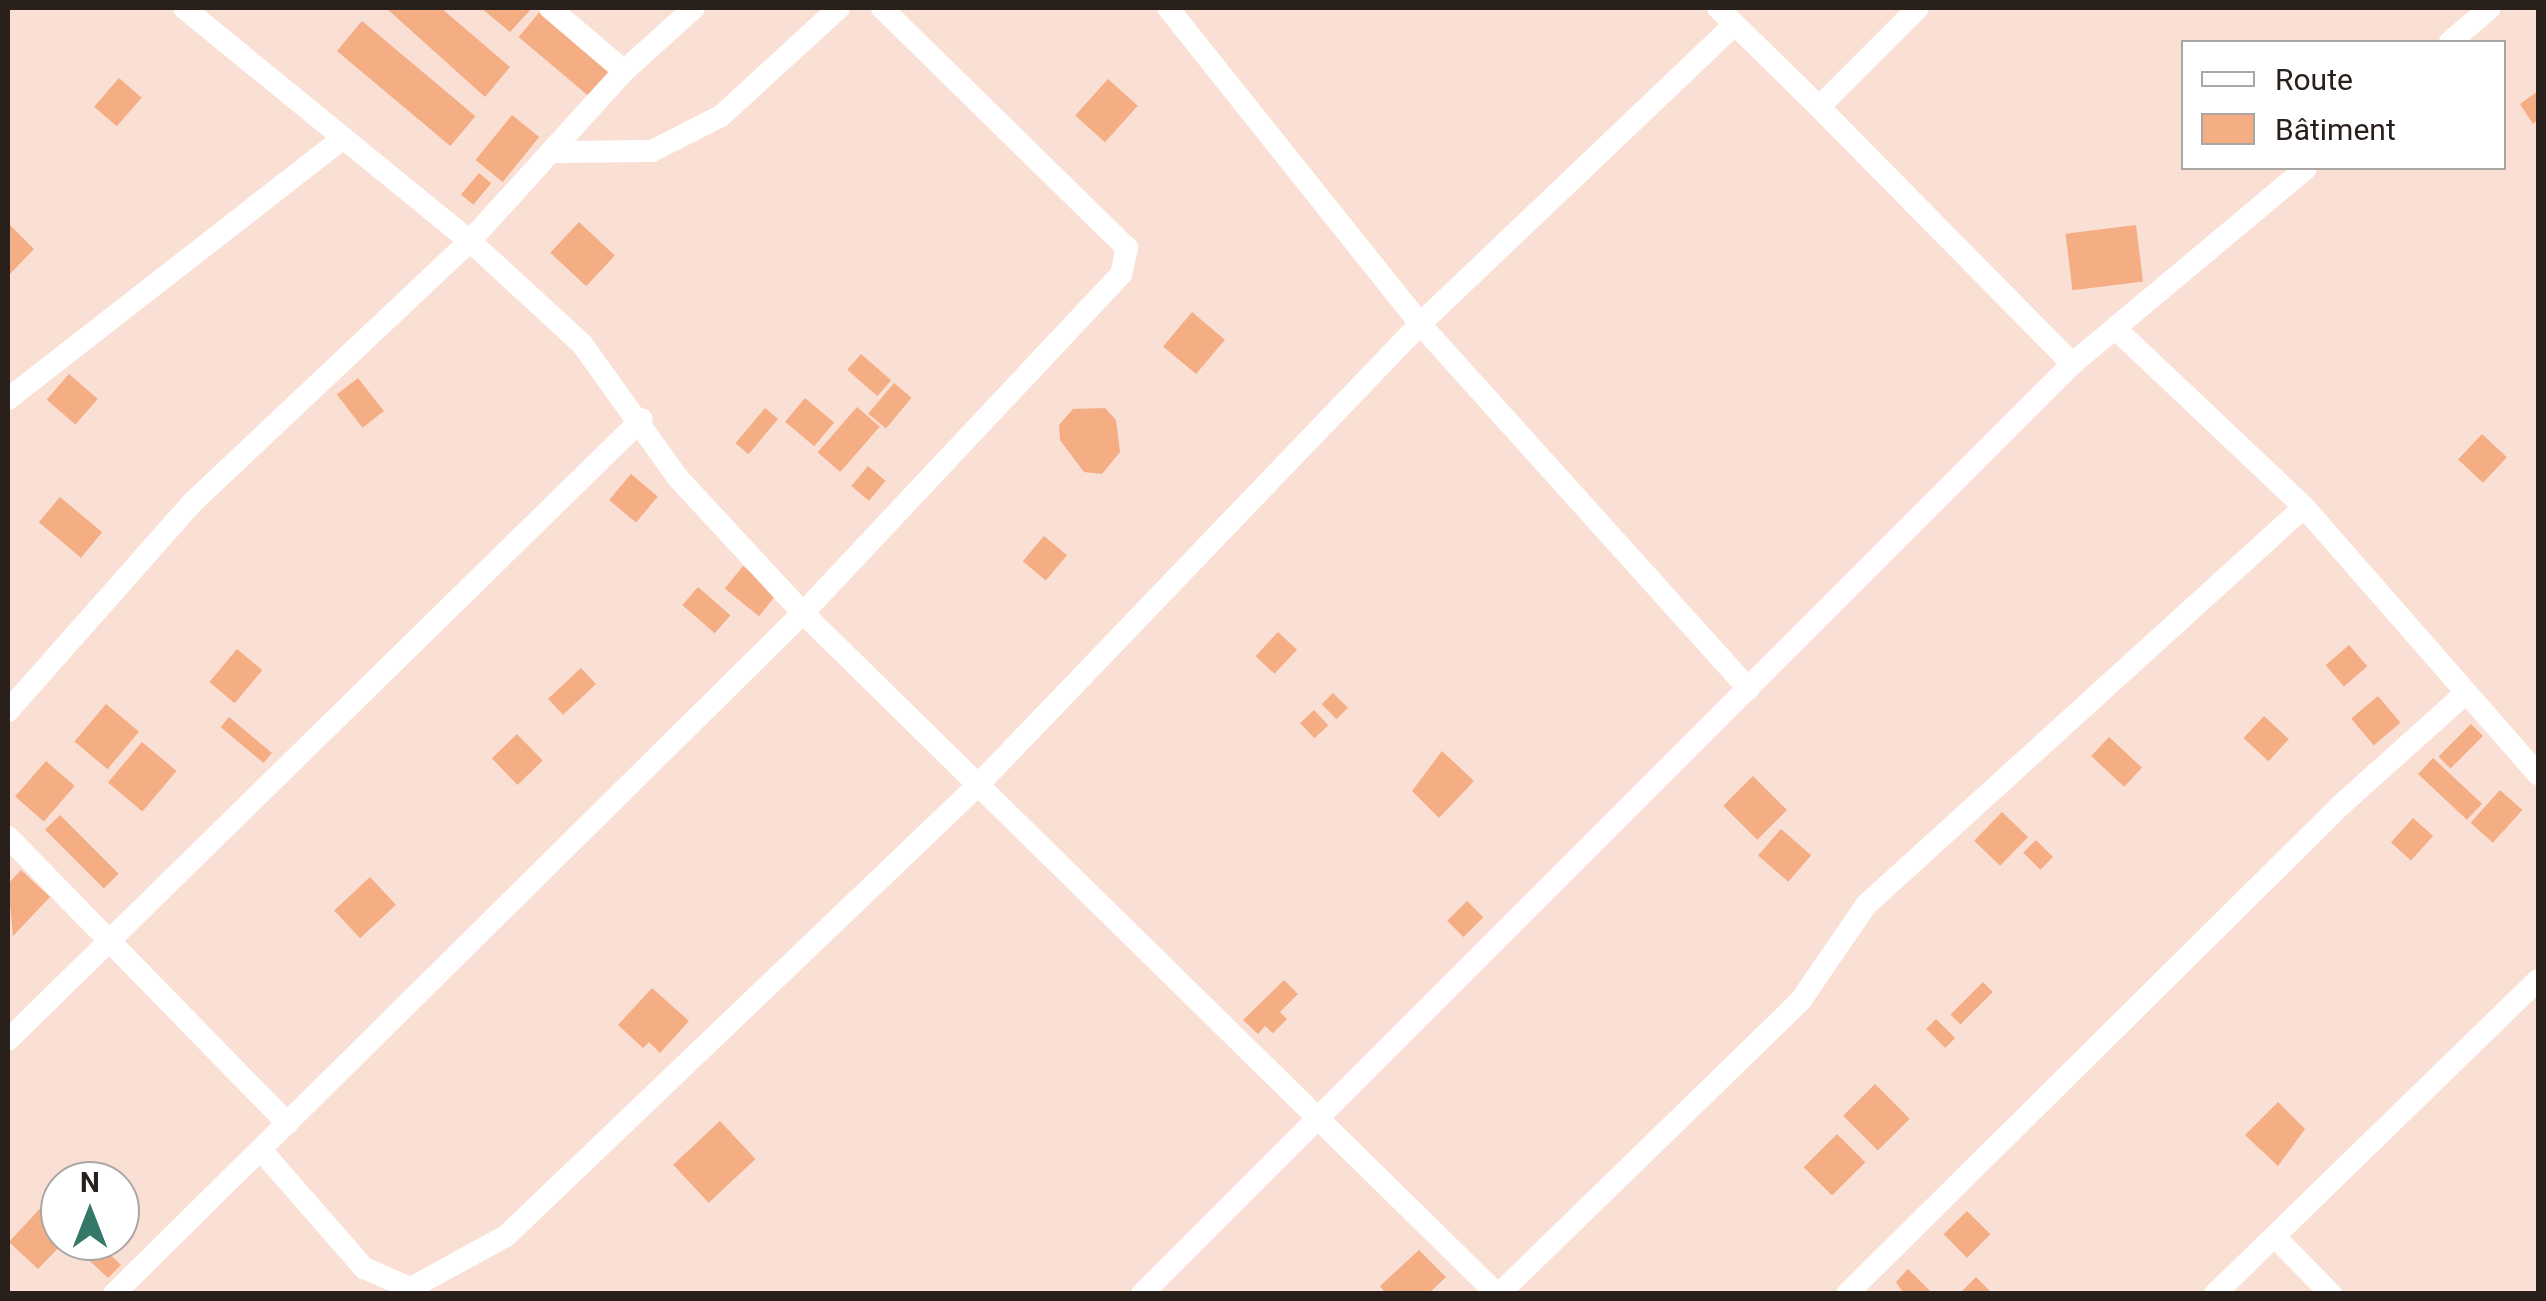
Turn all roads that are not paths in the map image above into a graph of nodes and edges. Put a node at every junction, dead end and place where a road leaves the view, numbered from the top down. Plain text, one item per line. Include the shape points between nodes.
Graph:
1 (184, 8) edge
2 (550, 8) edge
3 (694, 8) edge
4 (839, 8) edge
5 (882, 8) edge
6 (1168, 8) edge
7 (1718, 8) edge
8 (1918, 8) edge
9 (2490, 8) edge
10 (1734, 26) junction
11 (2452, 40) edge
12 (624, 71) junction
13 (1819, 107) junction
14 (343, 138) junction
15 (554, 152) junction
16 (2304, 170) edge
17 (470, 241) junction
18 (1420, 324) junction
19 (2118, 331) junction
20 (2072, 364) junction
21 (8, 399) edge
22 (642, 419) junction
23 (2304, 507) junction
24 (803, 613) junction
25 (1749, 689) junction
26 (2466, 693) junction
27 (8, 711) edge
28 (2538, 774) edge
29 (977, 786) junction
30 (8, 837) edge
31 (107, 940) junction
32 (2538, 980) edge
33 (8, 1040) edge
34 (1316, 1118) junction
35 (288, 1123) junction
36 (261, 1150) junction
37 (2277, 1239) junction
38 (409, 1291) edge
39 (114, 1294) edge
40 (1142, 1294) edge
41 (1498, 1294) edge
42 (1847, 1294) edge
43 (2215, 1294) edge
44 (2331, 1294) edge

1 - 14 street
2 - 12 street
3 - 12 street
4 - 15 street via 704,124 652,151
5 - 24 street via 1127,248 1121,274 1097,304
6 - 18 street
7 - 10 street
8 - 13 street
9 - 11 street
10 - 13 street
10 - 18 street
12 - 15 street
13 - 20 street
14 - 17 street
14 - 21 street
15 - 17 street
16 - 19 street
17 - 22 street via 582,344
17 - 27 street via 194,501
18 - 25 street
18 - 29 street
19 - 20 street
19 - 23 street
20 - 25 street
22 - 24 street via 678,478
22 - 31 street
23 - 26 street
23 - 41 street via 1866,904 1801,1000
24 - 29 street
24 - 35 street
25 - 34 street
26 - 28 street
26 - 42 street via 2341,805
29 - 34 street
29 - 38 street via 506,1236
30 - 31 street
31 - 33 street
31 - 35 street
32 - 37 street
34 - 40 street
34 - 41 street
35 - 36 street
36 - 38 street via 364,1268
36 - 39 street
37 - 43 street
37 - 44 street

